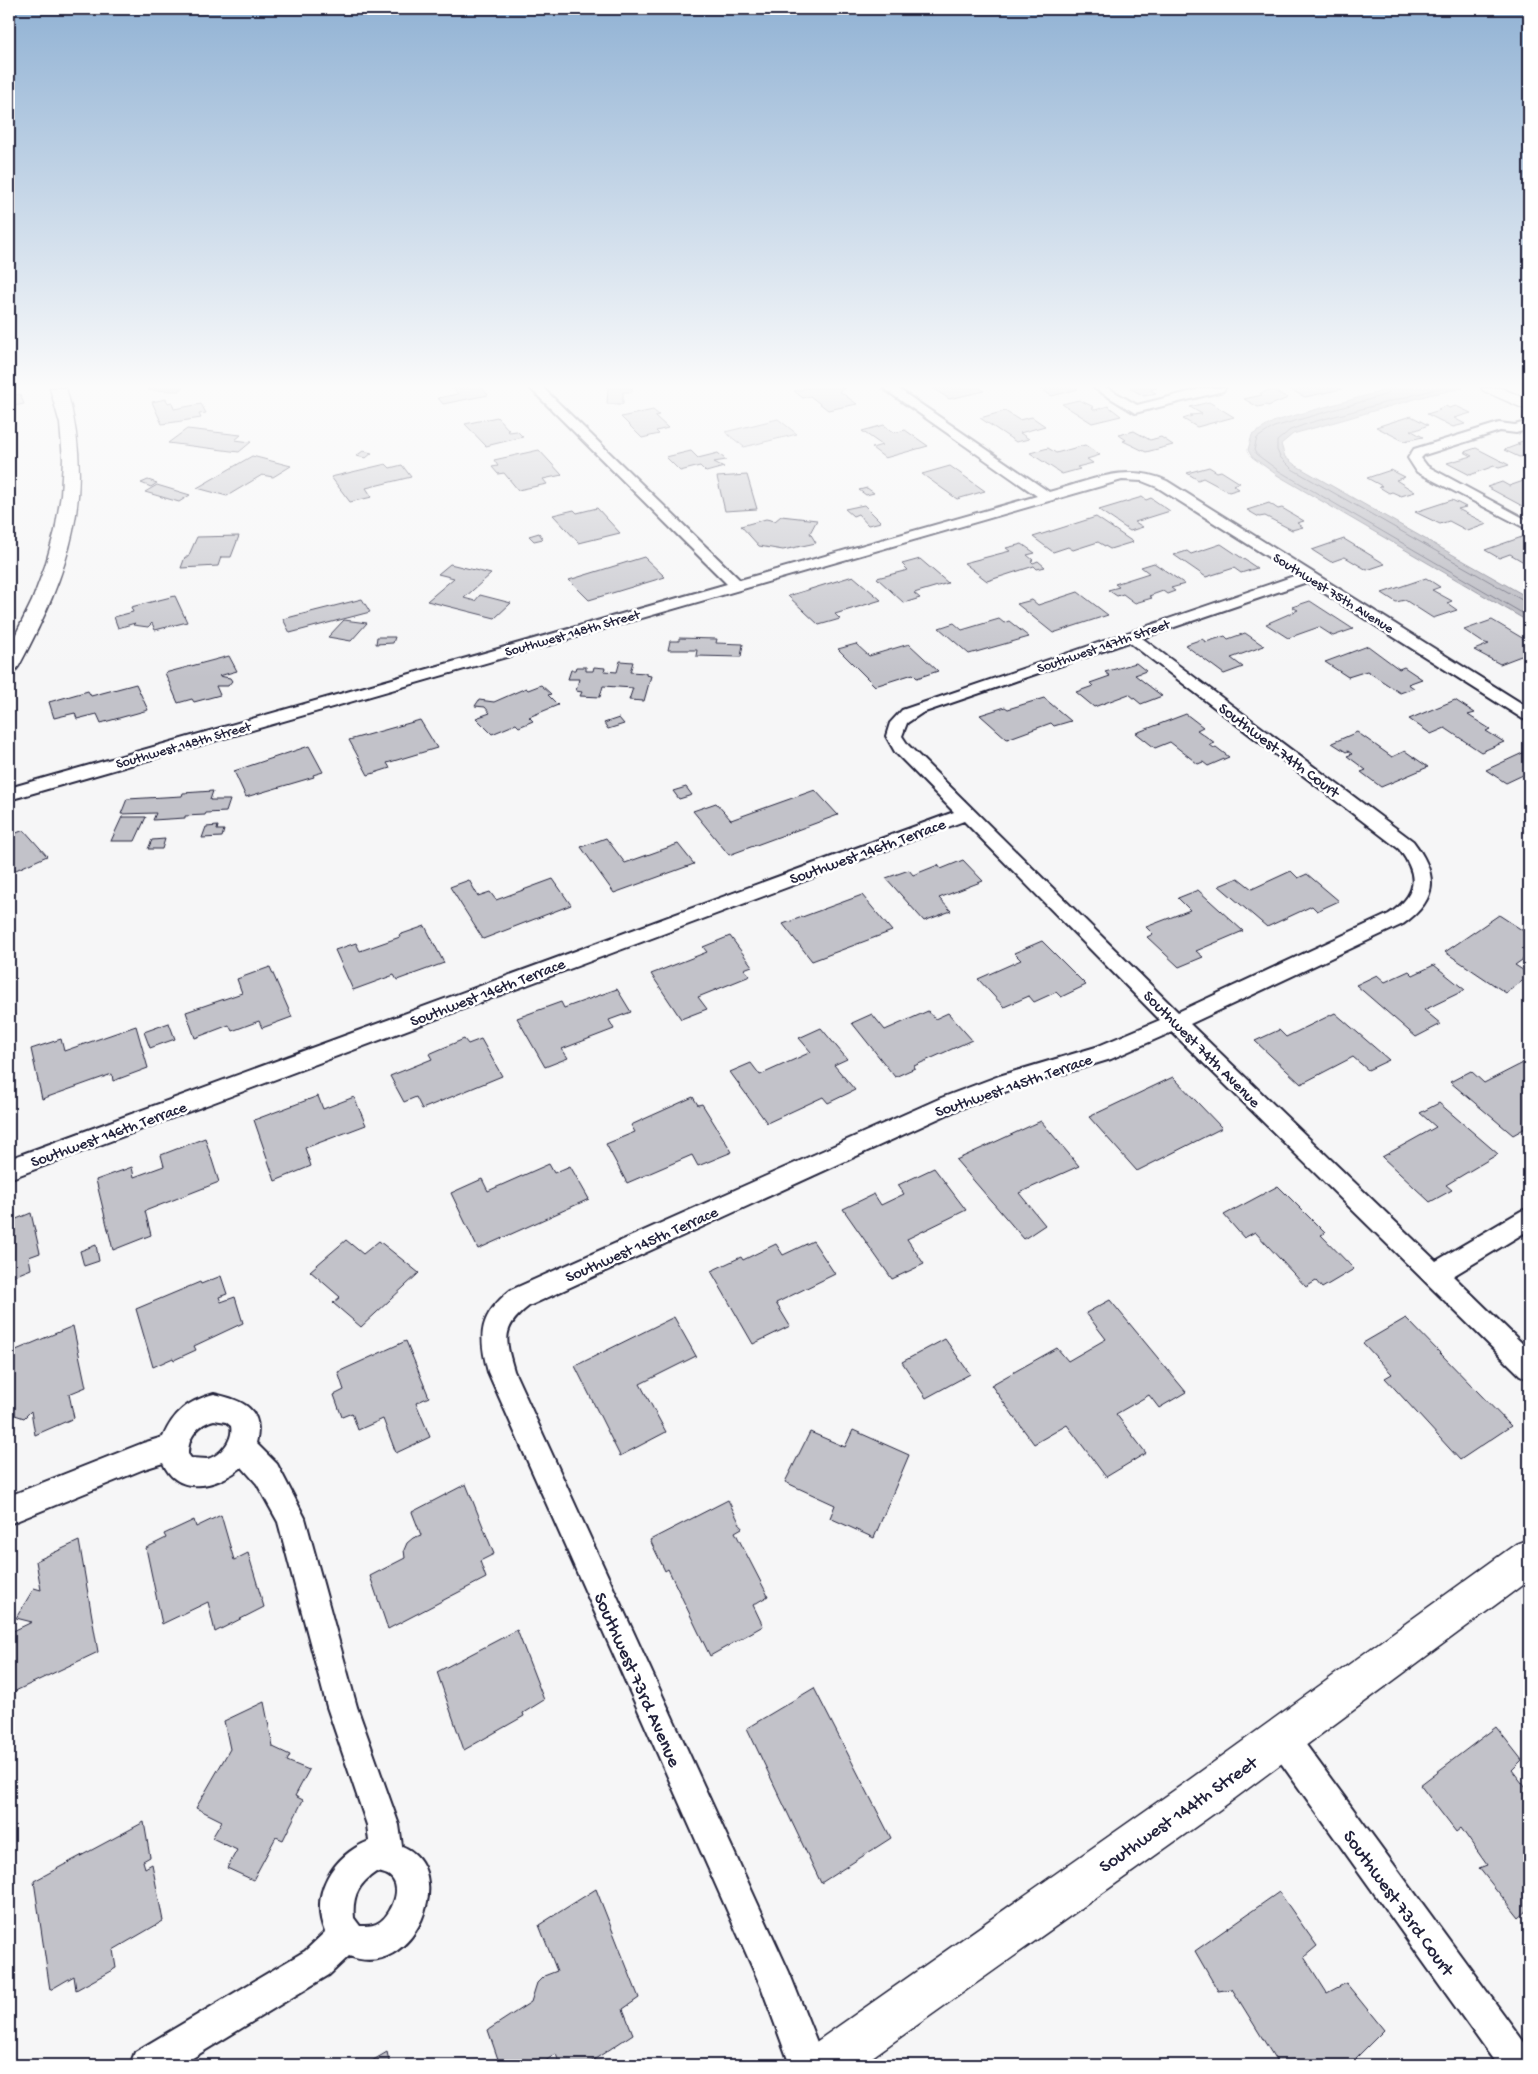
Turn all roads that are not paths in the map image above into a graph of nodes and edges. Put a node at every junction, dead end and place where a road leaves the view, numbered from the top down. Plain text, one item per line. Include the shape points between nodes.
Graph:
1 (71, 485) edge
2 (634, 485) edge
3 (1029, 485) edge
4 (1090, 485) edge
5 (1163, 485) edge
6 (1452, 485) edge
7 (1047, 497) junction
8 (1529, 526) edge
9 (1310, 576) junction
10 (736, 585) junction
11 (1130, 636) junction
12 (9, 666) edge
13 (1529, 715) edge
14 (900, 720) joint
15 (9, 794) edge
16 (966, 814) junction
17 (1422, 870) joint
18 (1176, 1022) junction
19 (9, 1170) edge
20 (1529, 1218) edge
21 (1434, 1275) junction
22 (520, 1298) joint
23 (1529, 1367) edge
24 (173, 1447) junction
25 (241, 1447) junction
26 (9, 1510) edge
27 (1529, 1557) edge
28 (1282, 1738) junction
29 (387, 1855) junction
30 (346, 1936) junction
31 (148, 2065) edge
32 (808, 2065) edge
33 (822, 2065) edge
34 (1519, 2065) edge

1 - 12 main road via 69,510 57,560 45,594
2 - 10 street
3 - 7 street
4 - 7 street, Southwest 148th Street
5 - 9 street, Southwest 75th Avenue
6 - 8 street
7 - 10 street, Southwest 148th Street
9 - 11 street, Southwest 147th Street
9 - 13 street, Southwest 75th Avenue
10 - 15 street, Southwest 148th Street
11 - 14 street, Southwest 147th Street via 916,709
11 - 17 street, Southwest 74th Court via 1392,833 1411,851
14 - 16 street, Southwest 74th Avenue via 894,733 898,745
16 - 18 street, Southwest 74th Avenue
16 - 19 street, Southwest 146th Terrace
17 - 18 street, Southwest 145th Terrace via 1422,891 1412,908 1404,914
18 - 21 street, Southwest 74th Avenue
18 - 22 street, Southwest 145th Terrace via 1103,1053 1007,1082 949,1104
20 - 21 street
21 - 23 street, Southwest 74th Avenue
22 - 32 street, Southwest 73rd Avenue via 507,1307 493,1331 493,1348 501,1372 777,1984
24 - 25 street via 174,1457 180,1466 199,1473 223,1466
24 - 25 street via 182,1426 202,1410 214,1407 235,1410 242,1417 245,1437
24 - 26 street via 142,1456
25 - 29 street via 267,1474 284,1502 297,1535 342,1707 383,1825
27 - 28 main road, Southwest 144th Street
28 - 33 main road, Southwest 144th Street
28 - 34 street, Southwest 73rd Court
29 - 30 street via 374,1855 362,1860 342,1883 336,1912 339,1926
29 - 30 street via 398,1859 412,1879 413,1893 404,1922 382,1941 369,1945 356,1943
30 - 31 street via 317,1963

